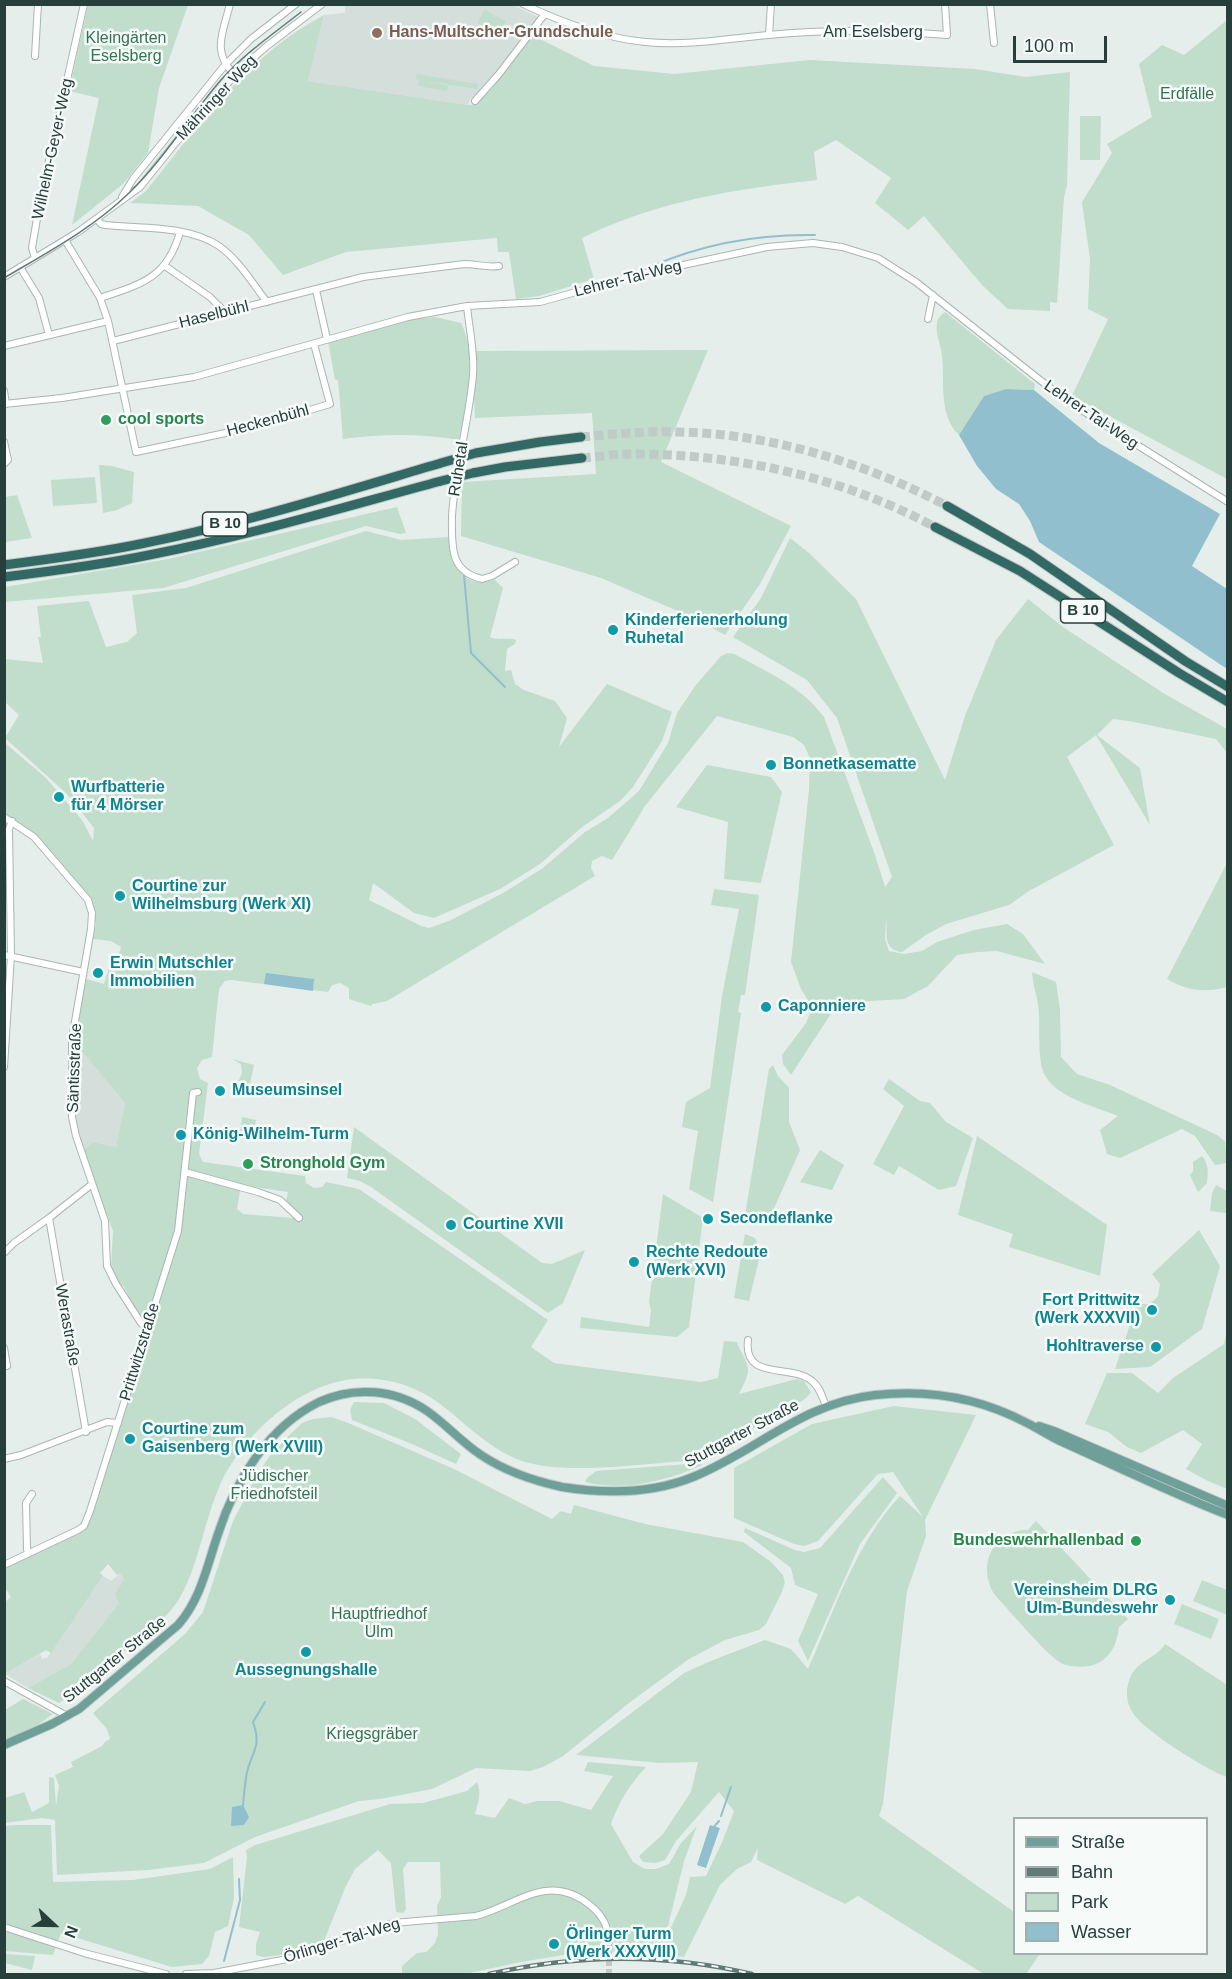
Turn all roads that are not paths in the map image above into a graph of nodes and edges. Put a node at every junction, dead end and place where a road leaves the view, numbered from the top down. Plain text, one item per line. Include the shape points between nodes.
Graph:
1 (38, 4) edge
2 (84, 4) edge
3 (230, 4) edge
4 (296, 4) edge
5 (322, 4) edge
6 (522, 4) edge
7 (771, 4) edge
8 (945, 4) edge
9 (990, 4) edge
10 (544, 15) junction
11 (769, 35) junction
12 (994, 42) dead end
13 (36, 56) dead end
14 (225, 65) junction
15 (235, 75) junction
16 (475, 101) dead end
17 (120, 200) junction
18 (97, 219) junction
19 (180, 232) junction
20 (65, 240) junction
21 (35, 258) junction
22 (165, 266) junction
23 (499, 266) dead end
24 (20, 267) junction
25 (6, 275) edge
26 (316, 290) junction
27 (933, 295) junction
28 (100, 298) junction
29 (267, 302) junction
30 (467, 306) junction
31 (225, 313) junction
32 (928, 319) dead end
33 (108, 321) junction
34 (49, 336) junction
35 (327, 339) junction
36 (113, 341) junction
37 (314, 344) junction
38 (4, 346) edge
39 (123, 389) junction
40 (4, 391) edge
41 (5, 404) edge
42 (581, 437) tunnel mouth
43 (4, 442) edge
44 (582, 458) tunnel mouth
45 (4, 464) edge
46 (1227, 502) edge
47 (947, 506) tunnel mouth
48 (935, 527) tunnel mouth
49 (515, 562) dead end
50 (4, 565) edge
51 (4, 577) edge
52 (1227, 687) edge
53 (1227, 702) edge
54 (4, 817) edge
55 (12, 821) junction
56 (8, 955) edge
57 (83, 972) junction
58 (4, 1067) edge
59 (198, 1092) dead end
60 (185, 1172) junction
61 (91, 1185) junction
62 (49, 1218) junction
63 (299, 1218) dead end
64 (4, 1252) edge
65 (148, 1328) junction
66 (748, 1340) dead end
67 (4, 1348) edge
68 (7, 1366) dead end
69 (826, 1406) junction
70 (118, 1423) junction
71 (1029, 1423) junction
72 (86, 1432) junction
73 (4, 1459) edge
74 (32, 1494) dead end
75 (1227, 1506) edge
76 (1227, 1515) edge
77 (28, 1554) junction
78 (4, 1565) edge
79 (4, 1680) edge
80 (67, 1716) junction
81 (4, 1745) edge
82 (4, 1927) edge
83 (609, 1942) tunnel mouth
84 (166, 1974) edge
85 (186, 1974) edge

1 - 13 street
2 - 21 street, Wilhelm-Geyer-Weg via 40,201 32,248
3 - 14 street via 220,47
4 - 14 street, Mähringer Weg
5 - 15 street, Mähringer Weg
6 - 10 street, Am Eselsberg
7 - 11 street
8 - 11 street, Am Eselsberg via 946,35 867,31
9 - 12 street
10 - 11 street, Am Eselsberg via 595,32 644,42 704,43
10 - 16 street
14 - 15 street
14 - 17 street, Mähringer Weg
15 - 17 street, Mähringer Weg via 143,184
17 - 18 street, Mähringer Weg
18 - 19 street via 106,225
18 - 20 street, Mähringer Weg
19 - 22 street
19 - 29 street via 219,246
20 - 21 street, Mähringer Weg
20 - 28 street
21 - 24 street, Mähringer Weg
22 - 28 street via 131,288
22 - 31 street via 210,297
23 - 26 street, Haselbühl via 464,264 363,277
24 - 25 street, Mähringer Weg
24 - 34 street via 39,298
26 - 29 street, Haselbühl
26 - 35 street
27 - 30 street, Lehrer-Tal-Weg via 878,258 813,243 767,248 665,269 540,302
27 - 32 street
27 - 46 street, Lehrer-Tal-Weg via 1064,399
28 - 33 street
29 - 31 street, Haselbühl
30 - 35 street, Lehrer-Tal-Weg via 408,316
30 - 49 street, Ruhetal via 473,370 453,501 453,550 464,571 482,579
31 - 36 street, Haselbühl
33 - 34 street
33 - 36 street
34 - 38 street
35 - 37 street, Lehrer-Tal-Weg
36 - 39 street
37 - 39 street, Lehrer-Tal-Weg via 194,377
37 - 39 street, Heckenbühl via 330,404 249,428 136,452
39 - 41 street, Lehrer-Tal-Weg
40 - 41 street
42 - 50 highway, B 10, bridge via 476,453 292,508 146,543
43 - 45 street via 8,458
44 - 51 highway, B 10, bridge via 473,473 301,520 150,555
47 - 52 highway, B 10 via 1030,554
48 - 53 highway, B 10 via 1020,571
54 - 55 street
55 - 56 street
55 - 57 street, Säntisstraße via 34,837 88,900 92,929
56 - 57 street
56 - 58 street
57 - 61 street, Säntisstraße via 72,1039 72,1117
59 - 60 street, Prittwitzstraße via 193,1093
60 - 63 street via 280,1200
60 - 65 street, Prittwitzstraße via 178,1232
61 - 62 street
61 - 65 street, Säntisstraße via 105,1221 107,1266 141,1323
62 - 64 street
62 - 72 street, Werastraße
65 - 70 street, Prittwitzstraße
66 - 69 street, Stuttgarter Straße via 749,1354 756,1364 766,1370 809,1378
67 - 68 street
69 - 71 main road, Stuttgarter Straße via 875,1395 937,1395 978,1402
69 - 80 main road, Stuttgarter Straße via 694,1477 652,1489 609,1492 558,1486 513,1472 476,1451 426,1410 397,1397 360,1392 324,1400 288,1422 249,1468 225,1514 198,1594 181,1622
70 - 72 street via 107,1422
70 - 77 street, Prittwitzstraße via 84,1526
71 - 75 main road, Stuttgarter Straße
71 - 76 main road, Stuttgarter Straße via 1053,1438
72 - 73 street
74 - 77 street via 26,1503
77 - 78 street, Prittwitzstraße
79 - 80 street
80 - 81 main road, Stuttgarter Straße
82 - 84 street
83 - 85 street, Örlinger-Tal-Weg via 607,1926 585,1900 564,1892 537,1892 489,1913 393,1923 303,1956 214,1973

